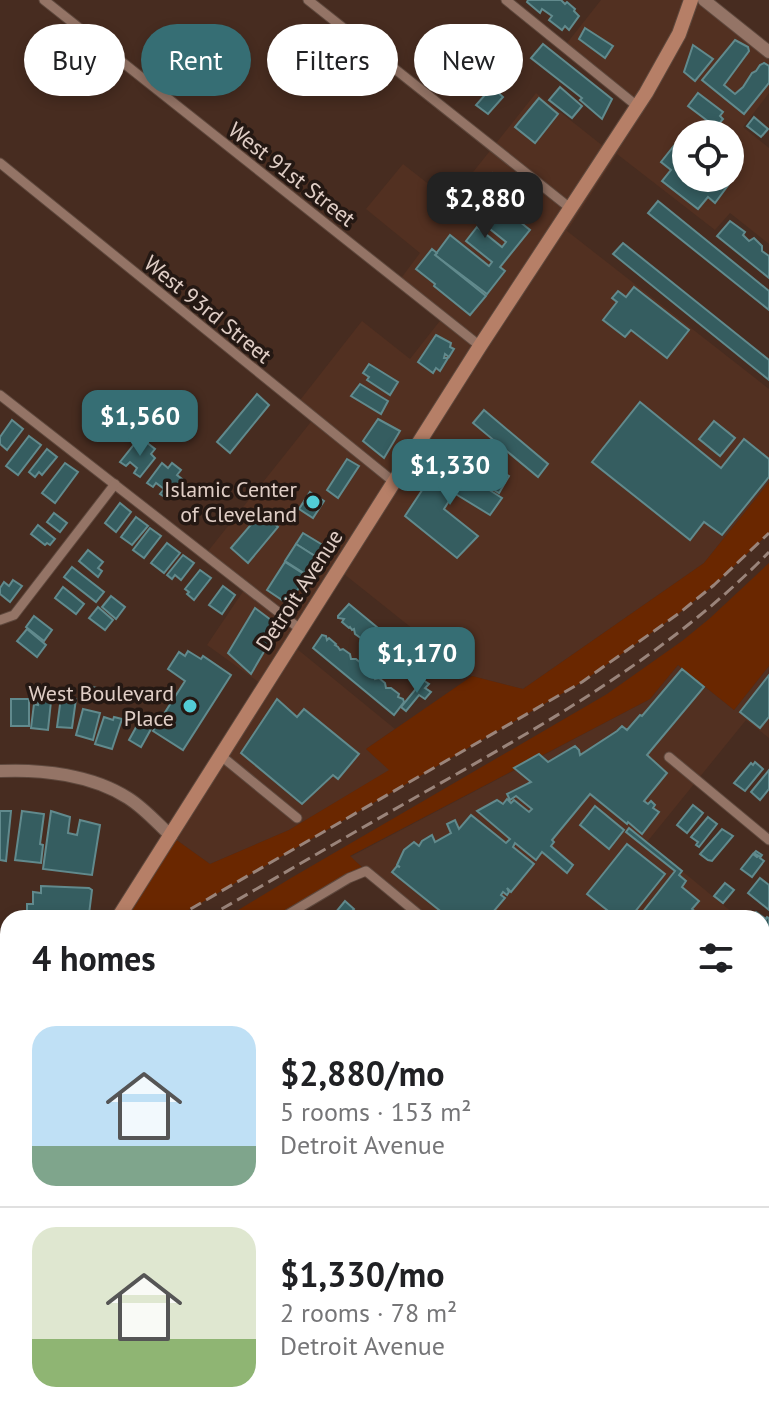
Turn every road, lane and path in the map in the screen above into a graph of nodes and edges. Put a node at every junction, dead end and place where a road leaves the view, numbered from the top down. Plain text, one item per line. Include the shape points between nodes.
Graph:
1 (44, 0) edge
2 (308, 0) edge
3 (506, 0) edge
4 (691, 0) edge
5 (704, 0) edge
6 (769, 52) edge
7 (637, 106) junction
8 (0, 163) edge
9 (570, 208) junction
10 (480, 346) junction
11 (0, 395) edge
12 (394, 482) junction
13 (115, 484) junction
14 (0, 620) edge
15 (300, 629) junction
16 (220, 755) junction
17 (669, 757) dead end
18 (0, 771) edge
19 (297, 818) dead end
20 (171, 836) junction
21 (769, 840) edge
22 (123, 910) edge
23 (295, 910) edge
24 (413, 910) edge

1 - 10 street, West 91st Street
2 - 9 street
3 - 7 street
4 - 7 main road, Detroit Avenue via 675,42
5 - 6 main road
7 - 9 main road, Detroit Avenue
8 - 12 street, West 93rd Street
9 - 10 main road, Detroit Avenue
10 - 12 main road, Detroit Avenue
11 - 13 street
12 - 15 main road, Detroit Avenue
13 - 14 street via 14,615
13 - 15 street
15 - 16 main road, Detroit Avenue
16 - 19 street
16 - 20 main road, Detroit Avenue
17 - 21 street
18 - 20 main road via 54,773 106,787 135,803
20 - 22 main road, Detroit Avenue
23 - 24 street via 366,871

